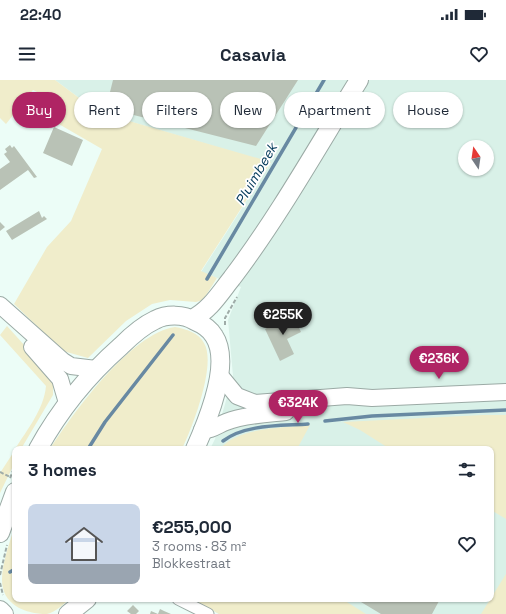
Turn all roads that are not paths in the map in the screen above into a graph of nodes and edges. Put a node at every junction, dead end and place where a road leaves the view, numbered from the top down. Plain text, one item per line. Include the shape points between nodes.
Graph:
1 (359, 80) edge
2 (249, 255) junction
3 (0, 305) edge
4 (0, 312) edge
5 (192, 319) junction
6 (214, 336) junction
7 (96, 369) junction
8 (219, 377) junction
9 (506, 392) edge
10 (372, 398) junction
11 (67, 402) junction
12 (202, 430) junction
13 (40, 446) edge
14 (196, 446) edge
15 (184, 602) edge
16 (0, 610) edge
17 (4, 614) edge
18 (208, 614) edge

1 - 2 main road
2 - 5 main road via 209,307
2 - 6 main road via 218,313 214,324
3 - 7 street via 63,361 71,366
4 - 11 street via 54,371
5 - 6 main road via 202,324
5 - 7 main road via 178,315 155,320 132,336
6 - 8 main road via 220,356
7 - 11 main road
8 - 10 street via 237,396 255,404 347,396
8 - 12 main road
9 - 10 street
10 - 12 street via 237,419 208,431
11 - 13 main road
12 - 14 main road
15 - 18 street
16 - 17 main road

